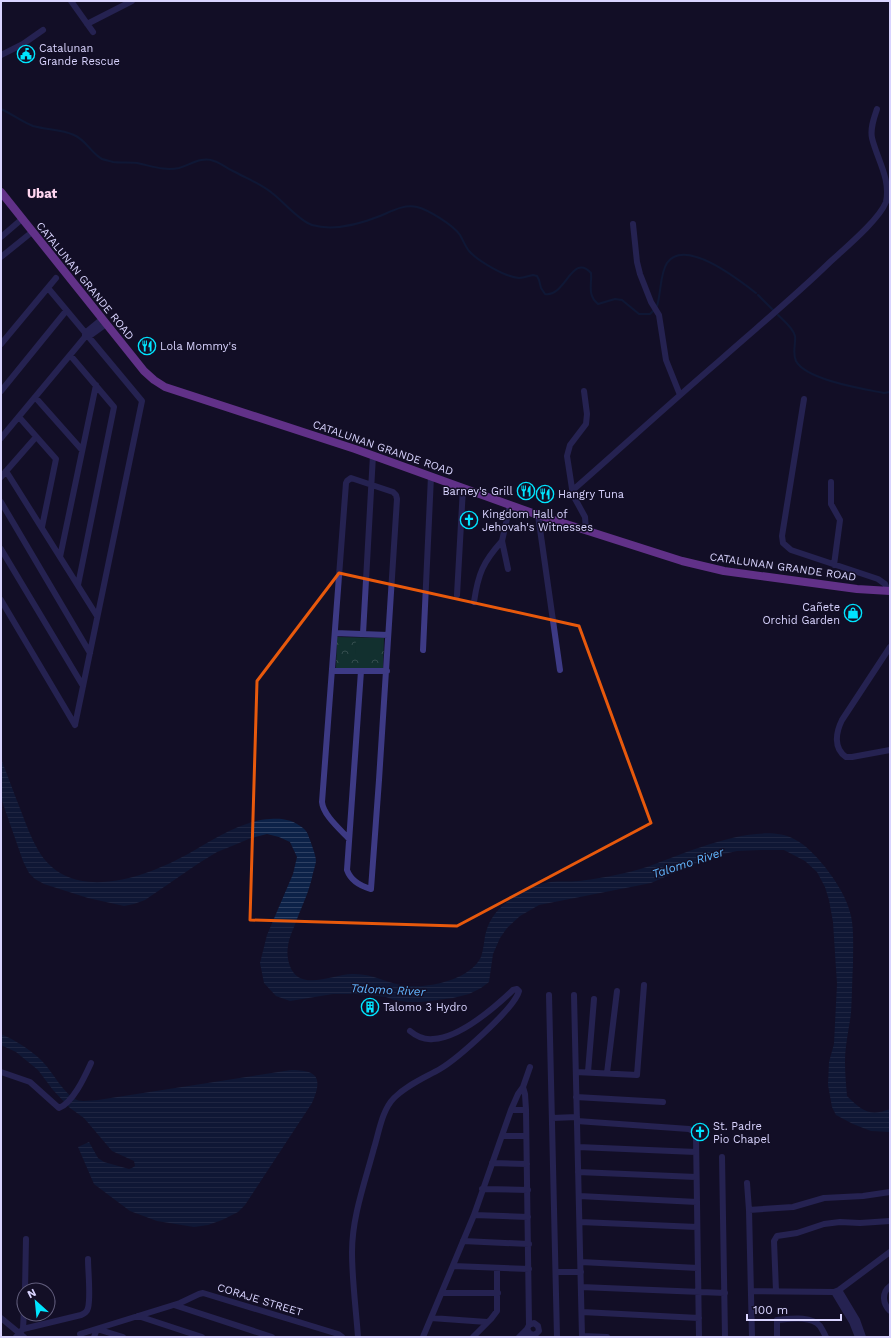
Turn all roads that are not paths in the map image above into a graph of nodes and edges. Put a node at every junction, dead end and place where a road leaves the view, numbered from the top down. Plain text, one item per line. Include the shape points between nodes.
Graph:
1 (70, 1) edge
2 (132, 1) edge
3 (87, 24) junction
4 (43, 30) dead end
5 (93, 32) dead end
6 (1, 55) edge
7 (877, 109) dead end
8 (1, 192) edge
9 (22, 219) junction
10 (633, 224) dead end
11 (32, 232) junction
12 (1, 237) edge
13 (1, 257) edge
14 (56, 278) dead end
15 (48, 288) junction
16 (66, 310) junction
17 (104, 321) junction
18 (86, 336) junction
19 (1, 344) edge
20 (70, 355) junction
21 (96, 386) junction
22 (1, 391) edge
23 (584, 391) dead end
24 (680, 395) junction
25 (35, 397) junction
26 (804, 398) dead end
27 (19, 417) junction
28 (36, 437) junction
29 (1, 438) edge
30 (82, 450) junction
31 (373, 455) junction
32 (6, 471) junction
33 (431, 476) junction
34 (1, 477) edge
35 (831, 482) dead end
36 (371, 484) junction
37 (463, 488) junction
38 (573, 490) junction
39 (1, 502) edge
40 (510, 505) junction
41 (538, 515) junction
42 (42, 527) junction
43 (586, 530) junction
44 (502, 541) junction
45 (1, 549) edge
46 (60, 557) junction
47 (834, 565) junction
48 (508, 569) dead end
49 (78, 585) junction
50 (889, 591) edge
51 (457, 595) dead end
52 (1, 600) edge
53 (474, 602) dead end
54 (97, 616) junction
55 (335, 633) junction
56 (363, 634) junction
57 (388, 635) junction
58 (890, 647) edge
59 (423, 650) dead end
60 (90, 653) junction
61 (560, 670) dead end
62 (332, 671) junction
63 (361, 671) junction
64 (387, 671) junction
65 (83, 686) junction
66 (890, 750) edge
67 (349, 839) junction
68 (644, 985) dead end
69 (617, 991) dead end
70 (549, 995) dead end
71 (574, 995) dead end
72 (594, 999) dead end
73 (410, 1031) dead end
74 (91, 1063) dead end
75 (530, 1067) dead end
76 (1, 1072) edge
77 (576, 1072) junction
78 (588, 1072) junction
79 (607, 1073) junction
80 (523, 1087) junction
81 (576, 1097) junction
82 (663, 1102) dead end
83 (511, 1110) junction
84 (526, 1110) junction
85 (552, 1118) junction
86 (577, 1119) junction
87 (502, 1136) junction
88 (526, 1136) junction
89 (578, 1147) junction
90 (696, 1152) junction
91 (722, 1157) dead end
92 (492, 1163) junction
93 (527, 1164) junction
94 (578, 1172) junction
95 (696, 1177) junction
96 (747, 1183) dead end
97 (482, 1189) junction
98 (528, 1190) junction
99 (890, 1192) edge
100 (579, 1196) junction
101 (697, 1202) junction
102 (749, 1210) junction
103 (474, 1215) junction
104 (528, 1216) junction
105 (890, 1221) edge
106 (580, 1222) junction
107 (697, 1227) junction
108 (26, 1239) dead end
109 (463, 1241) junction
110 (528, 1244) junction
111 (890, 1252) edge
112 (88, 1259) dead end
113 (581, 1262) junction
114 (453, 1266) junction
115 (497, 1268) junction
116 (698, 1268) junction
117 (529, 1269) junction
118 (556, 1272) junction
119 (581, 1272) junction
120 (25, 1282) edge
121 (890, 1286) edge
122 (581, 1287) junction
123 (751, 1291) junction
124 (776, 1291) junction
125 (837, 1291) junction
126 (698, 1292) junction
127 (442, 1293) junction
128 (498, 1293) junction
129 (725, 1293) junction
130 (174, 1305) junction
131 (890, 1311) edge
132 (582, 1312) junction
133 (138, 1316) junction
134 (1, 1318) edge
135 (431, 1318) junction
136 (699, 1318) junction
137 (22, 1322) edge
138 (487, 1322) junction
139 (97, 1329) junction
140 (528, 1331) edge
141 (21, 1334) edge
142 (80, 1334) dead end
143 (582, 1336) edge
144 (94, 1337) edge
145 (123, 1337) edge
146 (202, 1337) edge
147 (272, 1337) edge
148 (342, 1337) edge
149 (358, 1337) edge
150 (423, 1337) edge
151 (473, 1337) edge
152 (519, 1337) edge
153 (557, 1337) edge
154 (607, 1337) edge
155 (699, 1337) edge
156 (725, 1337) edge
157 (752, 1337) edge
158 (777, 1337) edge
159 (826, 1337) edge
160 (858, 1337) edge
161 (863, 1337) edge

1 - 3 street
2 - 3 street
3 - 5 street
4 - 6 street
7 - 24 street via 872,124 872,139 888,184 887,201 882,210 817,274
8 - 9 main road, CATALUNAN GRANDE ROAD
9 - 11 main road, CATALUNAN GRANDE ROAD
9 - 12 street
10 - 24 street via 640,274 659,315 666,360
11 - 13 street
11 - 17 main road, CATALUNAN GRANDE ROAD
14 - 15 street
15 - 16 street
15 - 19 street
16 - 18 street
16 - 22 street
17 - 18 street
17 - 31 main road, CATALUNAN GRANDE ROAD via 144,372 165,387
18 - 20 street
18 - 54 street via 142,401
20 - 21 street
20 - 25 street
21 - 30 street
21 - 49 street via 114,407
23 - 38 street via 586,424 568,451
24 - 38 street
25 - 27 street
25 - 30 street
26 - 47 street via 782,539 784,545 791,550
27 - 28 street
27 - 29 street
28 - 32 street
28 - 42 street via 56,459
30 - 46 street
31 - 33 main road, CATALUNAN GRANDE ROAD
31 - 36 street
32 - 34 street
32 - 42 street
33 - 37 main road, CATALUNAN GRANDE ROAD
33 - 59 street
35 - 47 street via 831,504 840,520
36 - 55 street via 354,478 346,483
36 - 56 street
36 - 57 street via 393,492 397,497
37 - 40 main road, CATALUNAN GRANDE ROAD
37 - 51 street
38 - 43 street via 575,500 585,517
39 - 60 street
40 - 41 main road, CATALUNAN GRANDE ROAD
40 - 44 street
41 - 43 main road, CATALUNAN GRANDE ROAD
41 - 61 street
42 - 46 street
43 - 50 main road, CATALUNAN GRANDE ROAD via 718,570 856,589
44 - 48 street
44 - 53 street via 483,567
45 - 65 street
46 - 49 street
47 - 50 street via 878,579
49 - 54 street
52 - 65 street via 75,725
54 - 60 street
55 - 56 street
55 - 62 street
56 - 57 street
57 - 64 street
58 - 66 street via 842,720 836,739 839,750 846,757
60 - 65 street
62 - 63 street
62 - 67 street via 322,806
63 - 64 street
63 - 67 street
64 - 67 street via 371,889 358,884 349,875
68 - 79 street via 637,1075
69 - 79 street
70 - 85 street
71 - 77 street
72 - 78 street
73 - 149 street via 432,1039 449,1035 484,1015 513,990 517,988 519,991 498,1018 466,1049 440,1069 400,1092 388,1107 377,1139 354,1230 352,1252
74 - 76 street via 73,1096 61,1108 57,1108 30,1082
75 - 80 street
77 - 78 street
77 - 81 street
78 - 79 street
80 - 83 street
80 - 84 street
81 - 82 street
81 - 86 street
83 - 84 street
83 - 87 street
84 - 88 street
85 - 86 street
85 - 118 street
86 - 89 street
86 - 90 street via 689,1129 696,1136
87 - 88 street
87 - 92 street
88 - 93 street
89 - 90 street
89 - 94 street
90 - 95 street
91 - 129 street
92 - 93 street
92 - 97 street
93 - 98 street
94 - 95 street
94 - 100 street
95 - 101 street
96 - 102 street
97 - 98 street
97 - 103 street
98 - 104 street
99 - 102 street via 824,1198 794,1207
100 - 101 street
100 - 106 street
101 - 107 street
102 - 123 street
103 - 104 street
103 - 109 street
104 - 110 street
105 - 124 street via 824,1224 797,1233 777,1236 774,1241
106 - 107 street
106 - 113 street
107 - 116 street
108 - 120 street
109 - 110 street
109 - 114 street
110 - 117 street
111 - 125 street
112 - 141 street via 89,1303 85,1313
113 - 116 street
113 - 119 street
114 - 115 street
114 - 127 street
115 - 117 street
115 - 128 street
116 - 126 street
117 - 140 street
118 - 119 street
118 - 153 street
119 - 122 street
121 - 131 street via 886,1289 884,1297 886,1308
122 - 126 street
122 - 132 street
123 - 124 street
123 - 157 street
124 - 125 street
125 - 160 street
125 - 161 street via 858,1320
126 - 129 street
126 - 136 street
127 - 128 street
127 - 135 street
128 - 138 street via 497,1311
129 - 156 street
130 - 133 street, CORAJE STREET
130 - 147 street
130 - 148 street, CORAJE STREET via 203,1293
132 - 136 street
132 - 143 street
133 - 139 street, CORAJE STREET
133 - 146 street
134 - 141 street
135 - 138 street
135 - 150 street
136 - 155 street
137 - 141 street
138 - 151 street
139 - 142 street, CORAJE STREET
139 - 144 street
139 - 145 street
140 - 152 street
143 - 154 street
158 - 159 street via 777,1320 797,1319 815,1322

